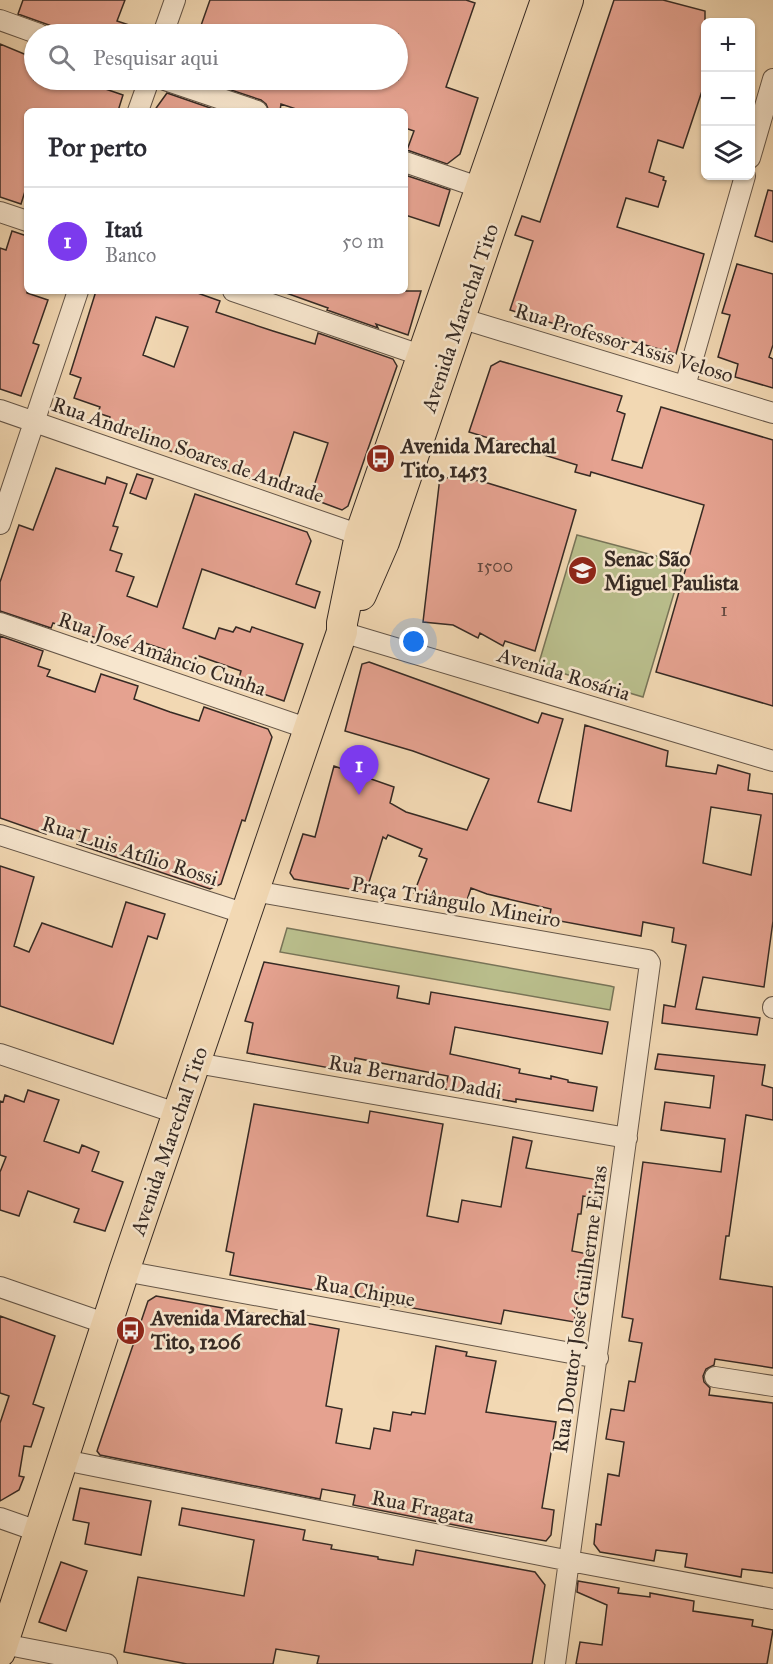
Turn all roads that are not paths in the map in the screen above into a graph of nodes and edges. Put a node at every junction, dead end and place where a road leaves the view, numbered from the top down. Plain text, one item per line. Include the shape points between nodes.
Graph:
1 (175, 0) edge
2 (546, 0) edge
3 (568, 0) edge
4 (0, 20) edge
5 (167, 24) edge
6 (24, 29) edge
7 (773, 79) edge
8 (145, 90) edge
9 (195, 90) edge
10 (139, 108) edge
11 (248, 108) edge
12 (755, 141) edge
13 (408, 163) edge
14 (744, 180) edge
15 (481, 188) junction
16 (0, 212) edge
17 (24, 220) edge
18 (460, 249) junction
19 (77, 294) edge
20 (242, 294) edge
21 (460, 318) junction
22 (423, 356) junction
23 (685, 386) junction
24 (0, 410) edge
25 (773, 413) edge
26 (34, 422) junction
27 (0, 524) edge
28 (360, 535) junction
29 (0, 623) edge
30 (342, 632) junction
31 (309, 729) junction
32 (773, 761) edge
33 (0, 835) edge
34 (250, 902) junction
35 (650, 961) joint
36 (0, 1054) edge
37 (196, 1063) junction
38 (179, 1114) junction
39 (627, 1138) junction
40 (124, 1271) junction
41 (0, 1287) edge
42 (107, 1324) junction
43 (598, 1358) junction
44 (715, 1377) dead end
45 (773, 1386) edge
46 (64, 1460) junction
47 (0, 1518) edge
48 (40, 1532) junction
49 (570, 1561) junction
50 (773, 1599) edge
51 (1, 1648) edge
52 (107, 1664) edge
53 (555, 1664) edge

1 - 5 street
2 - 15 main road, Avenida Marechal Tito
3 - 21 main road, Avenida Marechal Tito
4 - 6 street
7 - 12 street
8 - 10 street
9 - 11 street
13 - 15 street
14 - 23 street
15 - 18 main road, Avenida Marechal Tito
16 - 17 street
18 - 21 main road via 462,255 453,283
18 - 22 main road, Avenida Marechal Tito
19 - 26 street
20 - 22 street
21 - 23 street, Rua Professor Assis Veloso
21 - 30 main road, Avenida Marechal Tito via 384,542
22 - 28 main road, Avenida Marechal Tito
23 - 25 street, Rua Professor Assis Veloso
24 - 26 street, Rua Andrelino Soares de Andrade
26 - 27 street
26 - 28 street, Rua Andrelino Soares de Andrade
28 - 30 main road via 367,547 366,557
29 - 31 street, Rua José Amâncio Cunha
30 - 31 main road, Avenida Marechal Tito
30 - 32 street, Avenida Rosária
31 - 34 main road, Avenida Marechal Tito
33 - 34 street, Rua Luis Atílio Rossi
34 - 35 street, Praça Triângulo Mineiro
34 - 37 main road, Avenida Marechal Tito
35 - 39 street, Rua Doutor José Guilherme Eiras
36 - 38 street
37 - 38 main road, Avenida Marechal Tito
37 - 39 street, Rua Bernardo Daddi
38 - 40 main road, Avenida Marechal Tito
39 - 43 street, Rua Doutor José Guilherme Eiras
40 - 42 main road, Avenida Marechal Tito
40 - 43 street, Rua Chipue
41 - 42 street
42 - 46 main road, Avenida Marechal Tito
43 - 49 street, Rua Doutor José Guilherme Eiras
44 - 45 street
46 - 48 main road, Avenida Marechal Tito
46 - 49 street, Rua Fragata
47 - 48 street
48 - 51 main road, Avenida Marechal Tito
49 - 50 street, Rua Fragata
49 - 53 street, Rua Doutor José Guilherme Eiras
51 - 52 street

